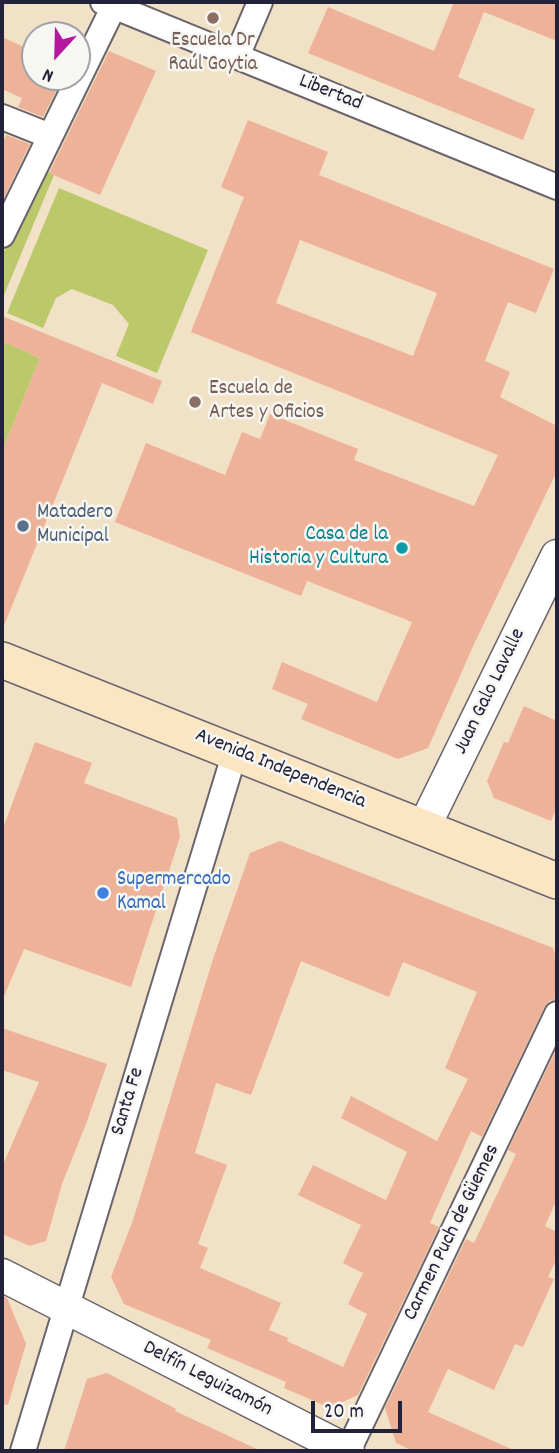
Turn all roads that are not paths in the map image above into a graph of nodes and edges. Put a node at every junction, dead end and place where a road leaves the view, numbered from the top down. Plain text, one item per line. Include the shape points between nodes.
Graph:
1 (260, 2) edge
2 (109, 4) edge
3 (237, 56) junction
4 (2, 117) edge
5 (50, 136) junction
6 (557, 187) edge
7 (2, 236) edge
8 (557, 556) edge
9 (2, 660) edge
10 (235, 752) junction
11 (424, 827) junction
12 (557, 881) edge
13 (557, 1014) edge
14 (2, 1275) edge
15 (66, 1308) junction
16 (23, 1451) edge
17 (348, 1451) edge

1 - 3 street
2 - 3 street, Libertad
2 - 5 street
3 - 6 street, Libertad
4 - 5 street
5 - 7 street
8 - 11 street, Juan Galo Lavalle
9 - 10 main road, Avenida Independencia
10 - 11 main road, Avenida Independencia
10 - 15 street, Santa Fe
11 - 12 main road, Avenida Independencia
13 - 17 street, Carmen Puch de Güemes
14 - 15 street, Delfín Leguizamón
15 - 16 street, Santa Fe
15 - 17 street, Delfín Leguizamón

